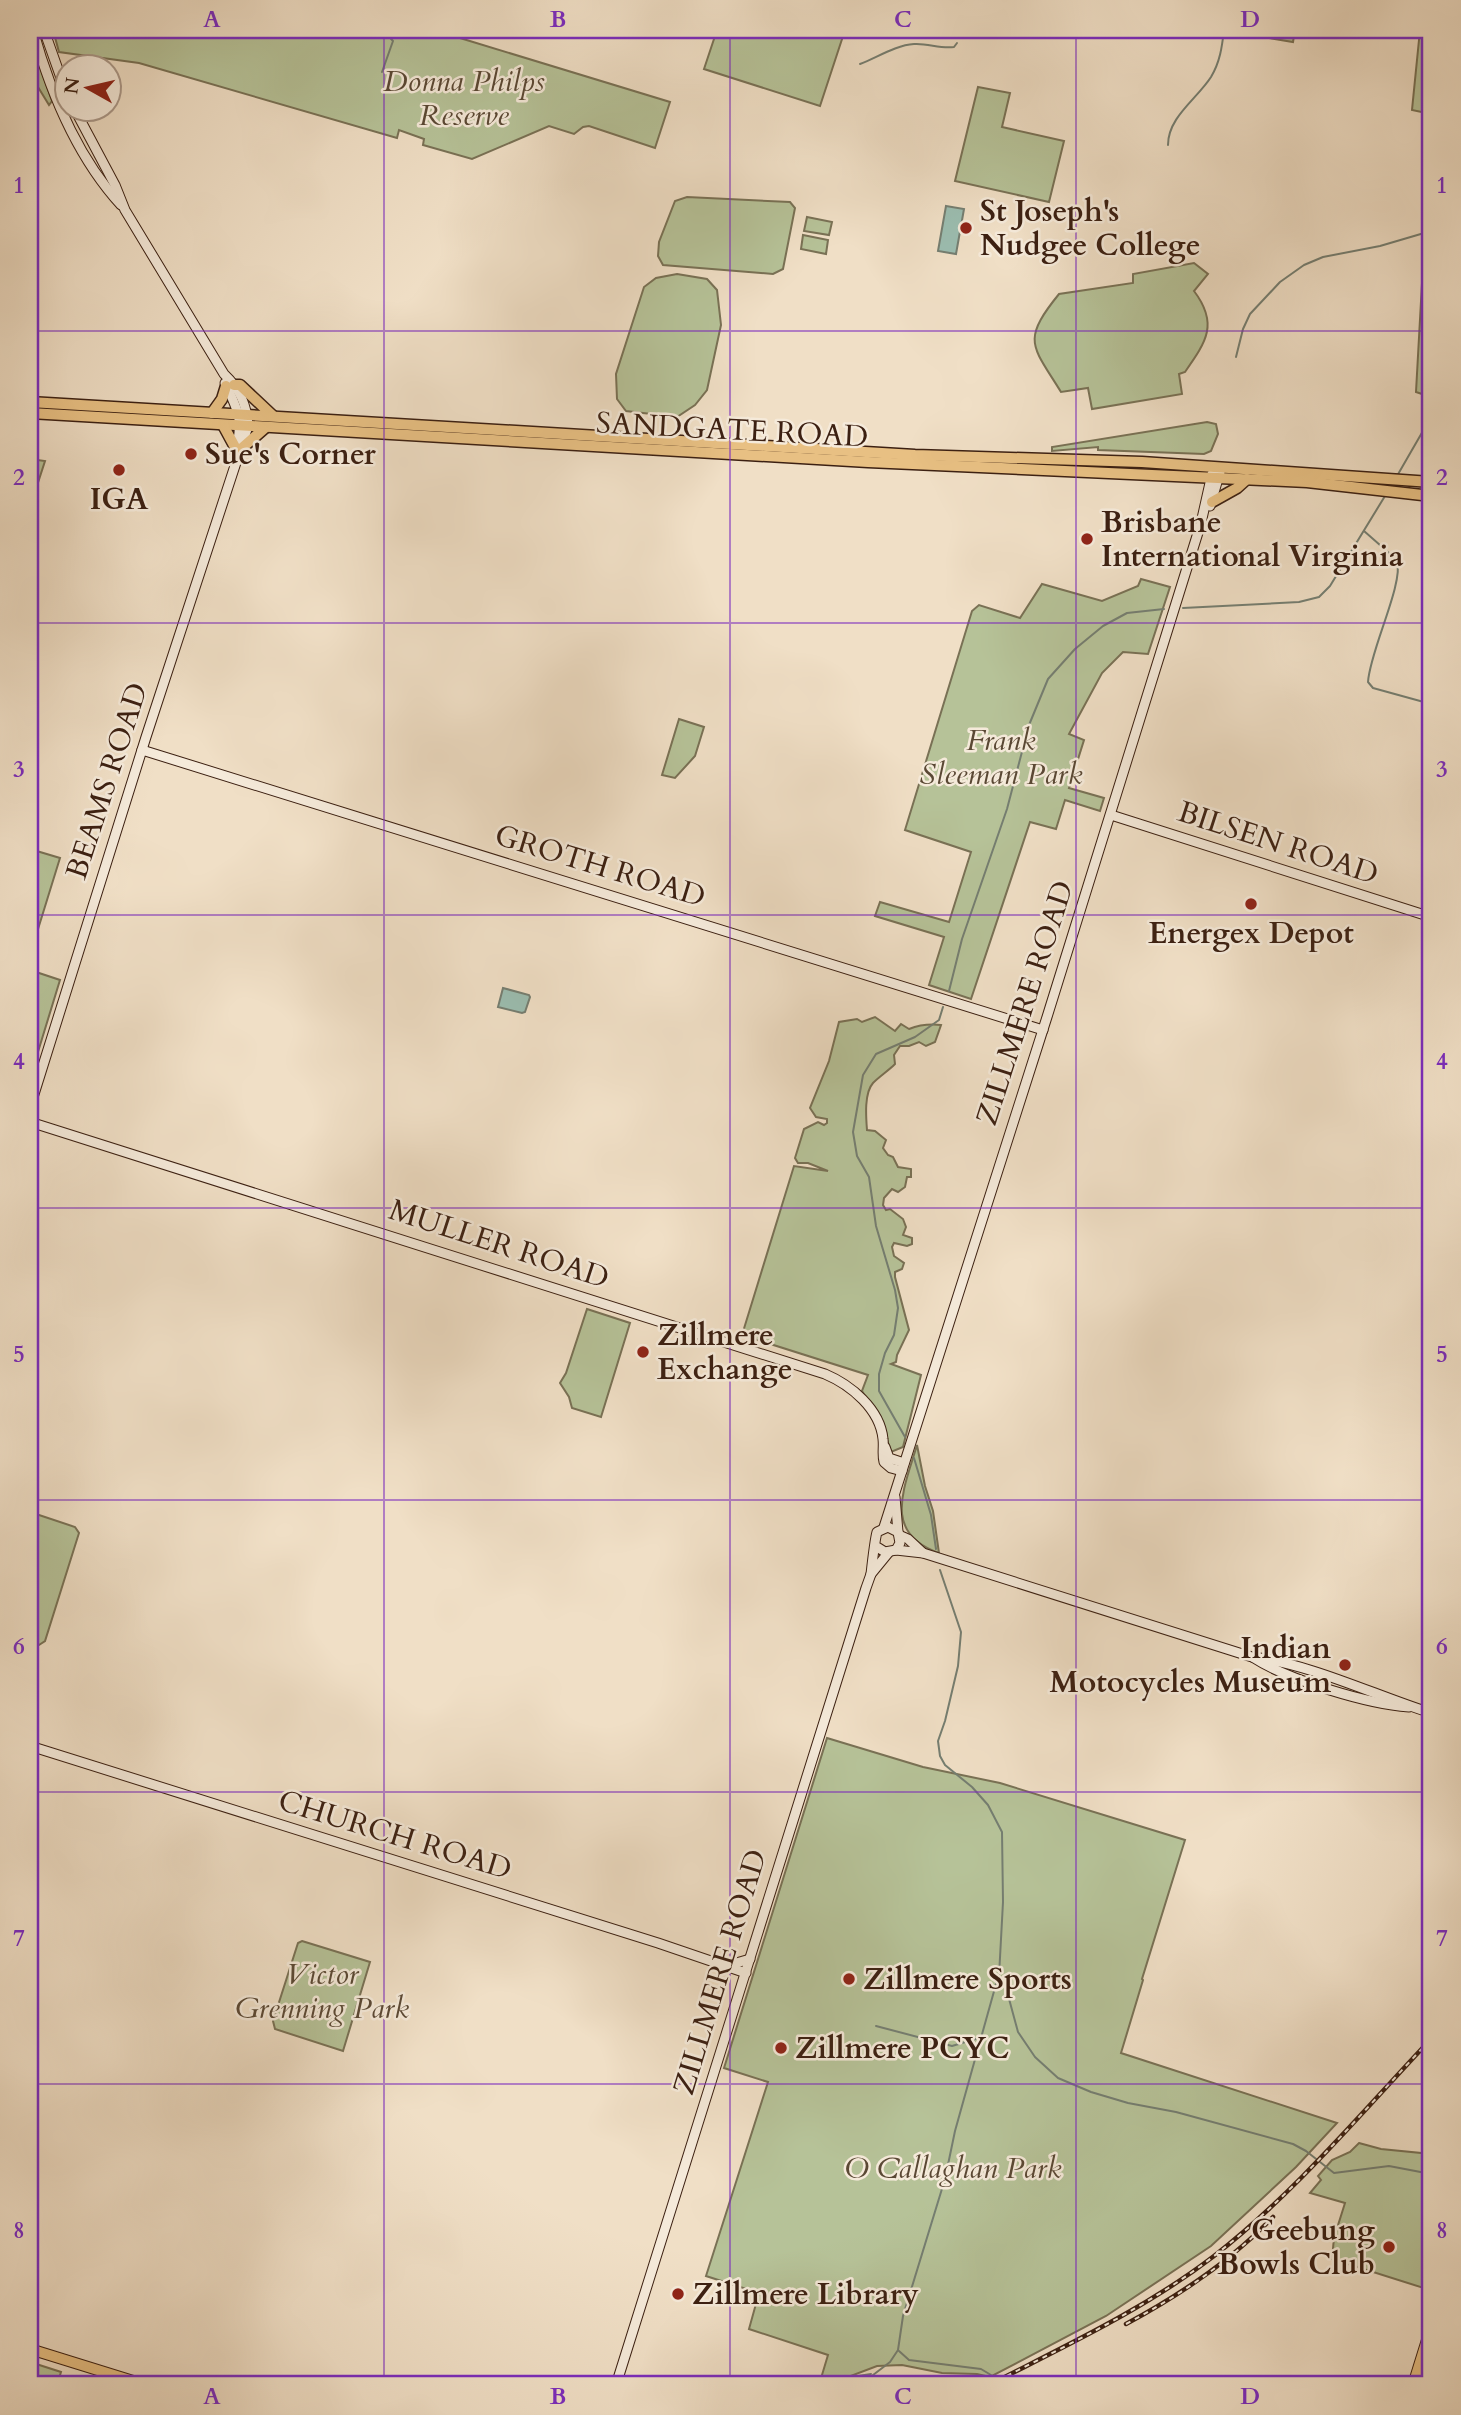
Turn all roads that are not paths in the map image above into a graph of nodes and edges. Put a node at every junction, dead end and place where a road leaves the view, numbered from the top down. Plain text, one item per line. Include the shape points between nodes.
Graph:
1 (33, 30) edge
2 (44, 30) edge
3 (52, 53) edge
4 (81, 122) edge
5 (125, 210) junction
6 (228, 382) junction
7 (30, 402) edge
8 (212, 413) junction
9 (30, 414) edge
10 (272, 416) junction
11 (244, 420) junction
12 (223, 425) junction
13 (266, 428) junction
14 (239, 448) junction
15 (1216, 472) junction
16 (1247, 480) junction
17 (1431, 482) edge
18 (1431, 496) edge
19 (1212, 502) junction
20 (1201, 523) junction
21 (142, 750) junction
22 (1111, 815) junction
23 (1431, 917) edge
24 (1043, 1030) junction
25 (30, 1107) edge
26 (30, 1122) edge
27 (903, 1467) junction
28 (895, 1497) junction
29 (884, 1527) junction
30 (898, 1533) junction
31 (877, 1547) junction
32 (892, 1551) junction
33 (923, 1553) junction
34 (872, 1574) junction
35 (1431, 1713) edge
36 (30, 1746) edge
37 (750, 1959) junction
38 (726, 1966) junction
39 (746, 1973) junction
40 (1431, 2327) edge
41 (30, 2349) edge
42 (146, 2385) edge
43 (616, 2385) edge
44 (1413, 2385) edge

1 - 5 main road via 74,133 106,189
2 - 3 main road
4 - 5 main road
5 - 6 main road
6 - 8 highway
6 - 10 highway via 240,385
6 - 11 main road via 246,404
7 - 8 highway, SANDGATE ROAD
8 - 11 highway, SANDGATE ROAD
9 - 12 highway, SANDGATE ROAD
10 - 11 highway, SANDGATE ROAD
10 - 15 highway, SANDGATE ROAD via 915,455 1099,460
11 - 12 highway, SANDGATE ROAD
11 - 13 highway, SANDGATE ROAD
11 - 14 main road, BEAMS ROAD
12 - 14 highway
13 - 14 highway
13 - 15 highway, SANDGATE ROAD via 868,462
14 - 21 main road, BEAMS ROAD
15 - 16 highway, SANDGATE ROAD
15 - 17 highway, SANDGATE ROAD
15 - 19 main road, ZILLMERE ROAD
15 - 20 main road, ZILLMERE ROAD
16 - 18 highway, SANDGATE ROAD
16 - 19 highway
19 - 20 main road, ZILLMERE ROAD
20 - 22 main road, ZILLMERE ROAD
21 - 24 main road, GROTH ROAD
21 - 25 main road, BEAMS ROAD
22 - 23 main road, BILSEN ROAD
22 - 24 main road, ZILLMERE ROAD
24 - 27 main road, ZILLMERE ROAD
26 - 27 main road, MULLER ROAD via 825,1374 861,1398 879,1425 884,1462 891,1468
27 - 28 main road, ZILLMERE ROAD
28 - 29 main road, ZILLMERE ROAD
28 - 30 main road, ZILLMERE ROAD
29 - 30 main road
29 - 31 main road via 876,1536
30 - 32 main road via 900,1543
30 - 33 main road
31 - 32 main road
31 - 34 main road, ZILLMERE ROAD
32 - 33 main road
32 - 34 main road, ZILLMERE ROAD
33 - 35 main road via 1252,1657 1302,1680
34 - 37 main road, ZILLMERE ROAD
36 - 38 main road, CHURCH ROAD
37 - 38 main road
37 - 39 main road, ZILLMERE ROAD
38 - 39 main road, CHURCH ROAD
39 - 43 main road, ZILLMERE ROAD
40 - 44 main road
41 - 42 main road

